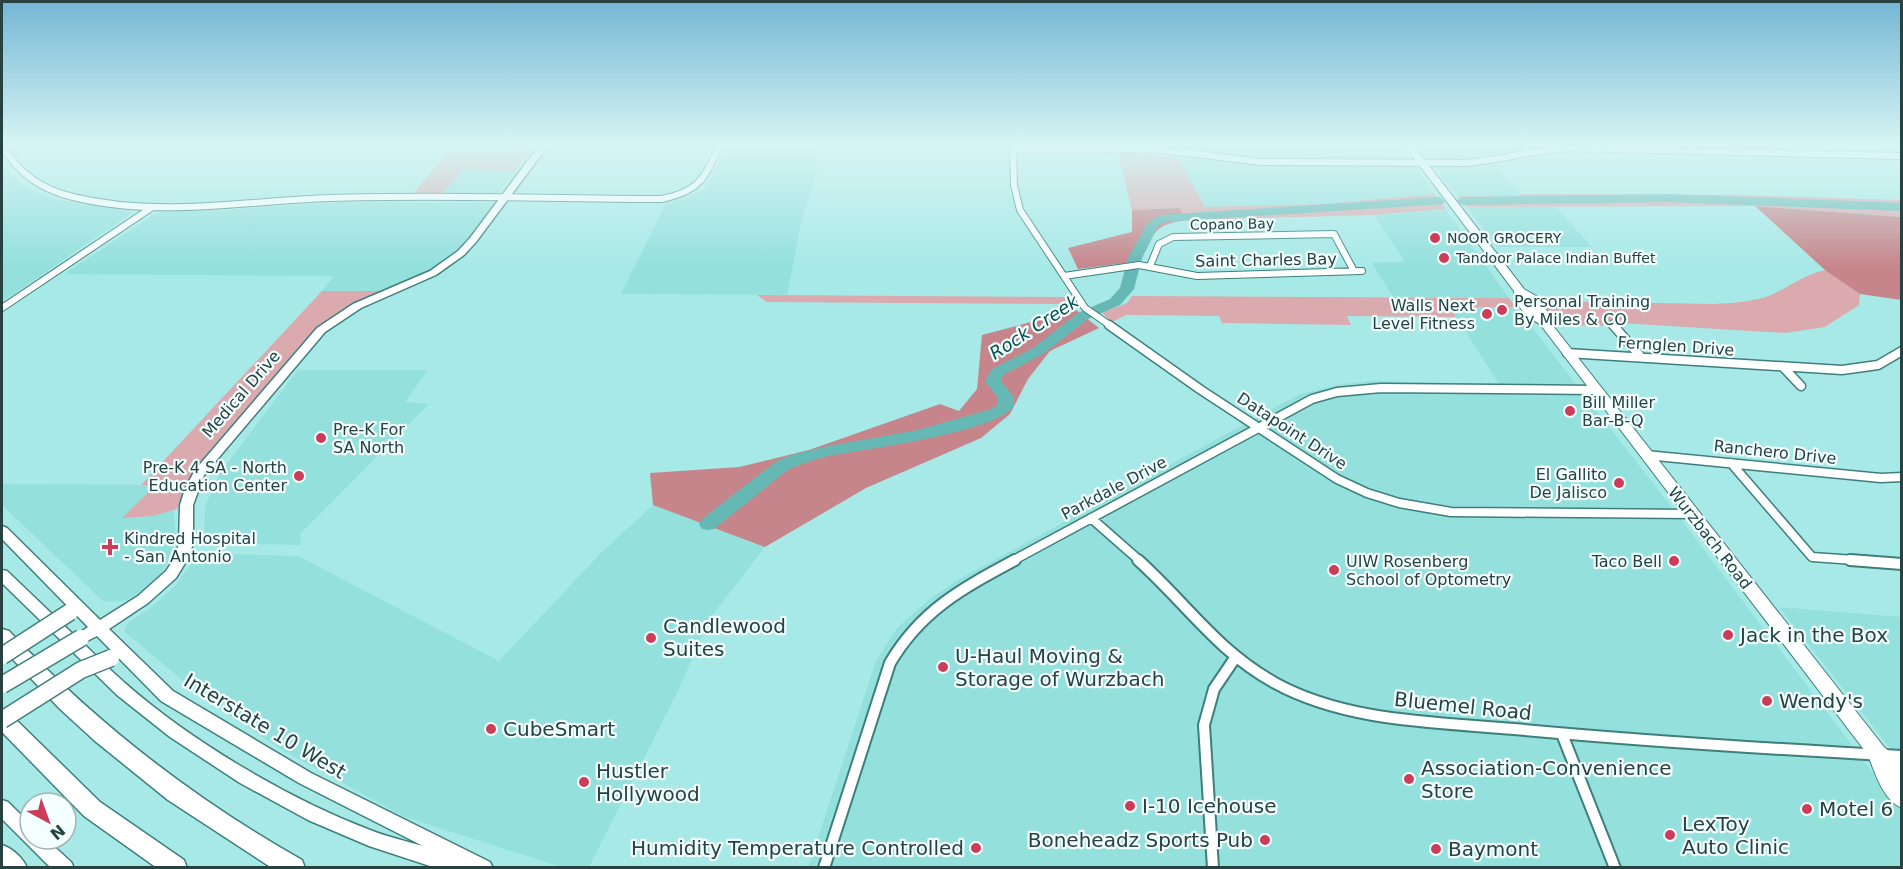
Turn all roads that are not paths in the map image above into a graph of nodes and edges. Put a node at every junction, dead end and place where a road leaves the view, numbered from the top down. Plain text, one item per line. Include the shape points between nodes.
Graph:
1 (42, 187) edge
2 (513, 187) edge
3 (697, 187) edge
4 (1014, 187) edge
5 (1440, 187) edge
6 (694, 190) joint
7 (505, 198) junction
8 (151, 208) junction
9 (1334, 234) joint
10 (1150, 266) junction
11 (1358, 271) joint
12 (1064, 276) junction
13 (2, 308) edge
14 (1613, 325) dead end
15 (1902, 351) edge
16 (1567, 353) junction
17 (1641, 357) junction
18 (1783, 366) junction
19 (1801, 386) dead end
20 (1596, 390) junction
21 (1258, 428) junction
22 (1646, 455) junction
23 (1731, 463) junction
24 (1902, 477) edge
25 (1691, 514) junction
26 (1090, 518) junction
27 (2, 531) edge
28 (1902, 564) edge
29 (2, 575) edge
30 (70, 605) junction
31 (100, 627) junction
32 (2, 636) edge
33 (2, 656) edge
34 (1235, 658) junction
35 (135, 662) junction
36 (2, 685) edge
37 (2, 719) edge
38 (1562, 734) junction
39 (1877, 753) junction
40 (1902, 756) edge
41 (1902, 775) edge
42 (1902, 799) edge
43 (2, 808) edge
44 (18, 825) edge
45 (46, 851) edge
46 (2, 853) edge
47 (18, 867) edge
48 (65, 867) edge
49 (176, 867) edge
50 (294, 867) edge
51 (465, 867) edge
52 (484, 867) edge
53 (824, 867) edge
54 (1213, 867) edge
55 (1615, 867) edge

1 - 8 street via 89,201
2 - 7 main road, Medical Drive
3 - 6 street
4 - 12 street, Datapoint Drive via 1018,206
5 - 16 main road, Wurzbach Road via 1520,291 1520,300 1544,322
6 - 7 street via 661,199
7 - 8 street via 332,198 207,208
7 - 31 main road, Medical Drive via 453,260 357,306 313,339 199,473 187,498 186,546 176,567 153,592
8 - 13 street
9 - 10 street, Copano Bay via 1169,238 1154,247
9 - 11 street
10 - 11 street, Saint Charles Bay via 1197,276
10 - 12 street, Saint Charles Bay
12 - 21 street, Datapoint Drive via 1085,308
14 - 17 street
15 - 18 street, Fernglen Drive via 1885,362 1862,369
16 - 17 street, Fernglen Drive
16 - 20 main road, Wurzbach Road
17 - 18 street, Fernglen Drive
18 - 19 street
20 - 21 street, Parkdale Drive via 1359,389 1312,399
20 - 22 main road, Wurzbach Road
21 - 25 street, Datapoint Drive via 1337,479 1367,493 1419,508 1483,513
21 - 26 street, Parkdale Drive
22 - 23 street, Ranchero Drive
22 - 25 main road, Wurzbach Road
23 - 24 street, Ranchero Drive
23 - 28 street via 1812,557
25 - 39 main road, Wurzbach Road
26 - 34 street, Bluemel Road via 1164,583
26 - 53 street, Parkdale Drive via 956,592 909,633 890,663 880,689
27 - 30 main road, Interstate 10 West
29 - 51 main road via 122,690 246,778 369,838
30 - 31 main road, Interstate 10 West
30 - 33 main road, bridge via 55,624
31 - 35 main road, Interstate 10 West
31 - 36 main road, Medical Drive, bridge
32 - 50 highway via 119,751 213,818
34 - 38 street, Bluemel Road via 1276,684 1350,711
34 - 54 street via 1217,682 1204,725
35 - 37 main road, bridge via 111,658 81,670
35 - 52 main road, Interstate 10 West via 167,696 276,762
37 - 49 highway via 92,809
38 - 39 street, Bluemel Road
38 - 55 street
39 - 40 street, Bluemel Road
39 - 41 main road, Wurzbach Road
39 - 42 main road, Wurzbach Road via 1886,778
43 - 44 main road
45 - 48 main road
46 - 47 main road

